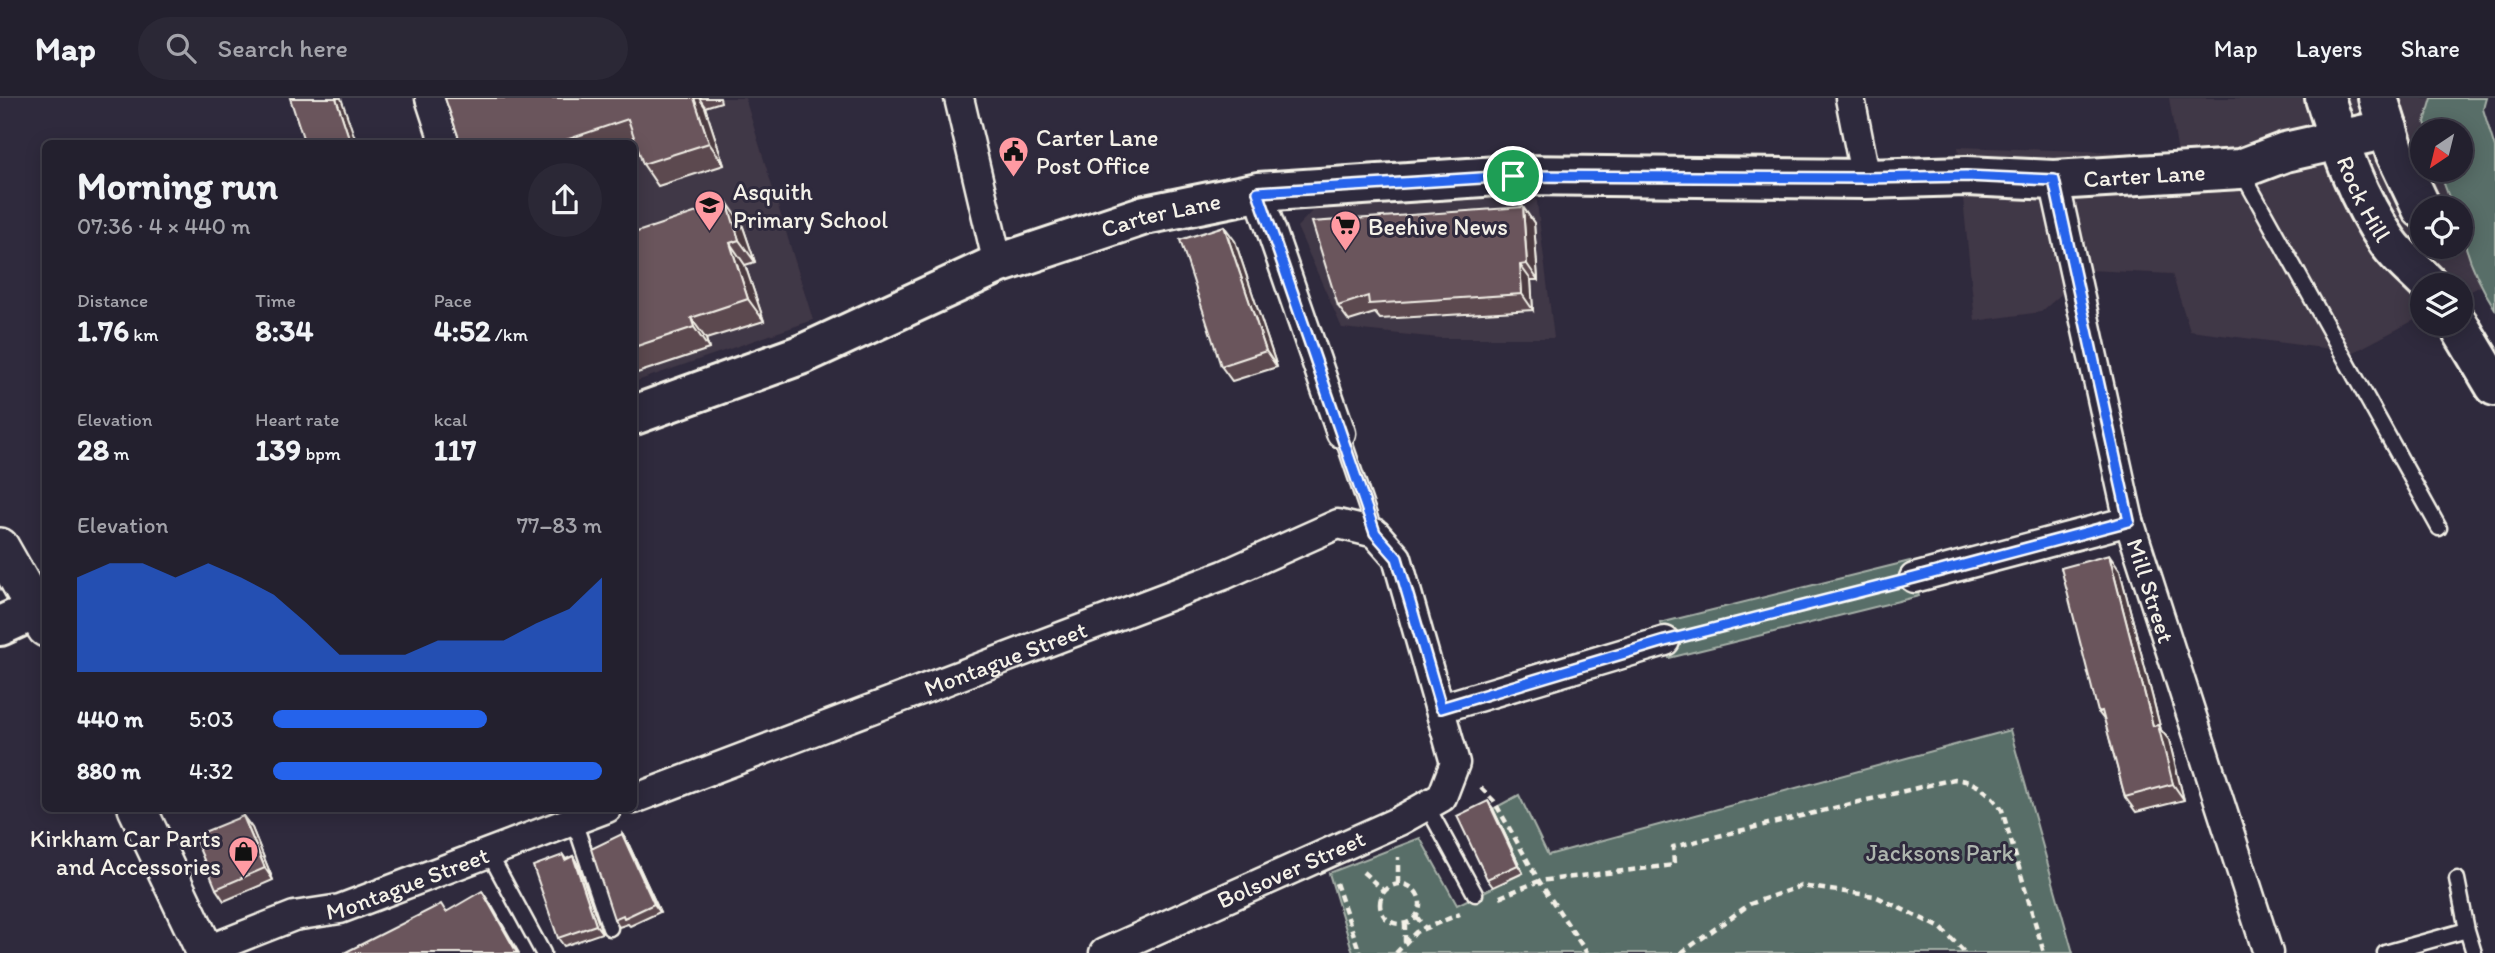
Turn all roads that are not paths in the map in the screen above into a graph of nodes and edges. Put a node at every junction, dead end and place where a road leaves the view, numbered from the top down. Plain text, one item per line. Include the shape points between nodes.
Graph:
1 (430, 98) edge
2 (959, 98) edge
3 (1850, 98) edge
4 (2325, 98) edge
5 (2383, 114) edge
6 (444, 140) edge
7 (2338, 141) junction
8 (2240, 169) junction
9 (1866, 178) junction
10 (2054, 180) junction
11 (1258, 192) junction
12 (2416, 196) edge
13 (998, 264) junction
14 (2418, 273) edge
15 (2465, 336) edge
16 (2495, 386) edge
17 (637, 414) edge
18 (1341, 433) joint
19 (2129, 521) junction
20 (2439, 528) dead end
21 (1375, 533) junction
22 (0, 547) edge
23 (1914, 578) road end
24 (42, 614) edge
25 (0, 626) edge
26 (1665, 641) road end
27 (1441, 708) junction
28 (637, 798) edge
29 (1427, 806) junction
30 (139, 812) edge
31 (597, 812) edge
32 (574, 821) junction
33 (489, 853) junction
34 (2457, 879) dead end
35 (1475, 894) dead end
36 (610, 928) dead end
37 (2467, 930) junction
38 (206, 952) edge
39 (543, 953) edge
40 (1104, 953) edge
41 (2268, 953) edge
42 (2385, 953) edge
43 (2474, 953) edge

1 - 6 street
2 - 13 street
3 - 9 street
4 - 7 main road, Rock Hill
5 - 7 main road, Carter Lane
5 - 12 main road, Rock Hill
7 - 8 main road, Carter Lane via 2285,152
7 - 14 main road, Rock Hill via 2360,197 2389,243
8 - 10 main road, Carter Lane
8 - 20 lane
9 - 10 main road, Carter Lane
9 - 11 main road, Carter Lane via 1513,176
10 - 19 street, Mill Street
11 - 13 main road, Carter Lane via 1144,215
11 - 18 street
13 - 17 main road, Carter Lane via 803,354
15 - 16 main road
18 - 21 lane
19 - 23 street
19 - 41 street, Mill Street
21 - 27 street via 1397,558
21 - 28 street, Montague Street via 1338,524 1224,575
22 - 24 street
24 - 25 main road
26 - 27 street
27 - 29 street, Bolsover Street via 1455,763 1442,797
29 - 35 lane
29 - 40 street, Bolsover Street
30 - 38 street
31 - 32 street, Montague Street
32 - 33 street, Montague Street
32 - 36 lane
33 - 38 street, Montague Street via 340,909 294,916
33 - 39 lane
34 - 37 lane
37 - 42 lane
37 - 43 lane

